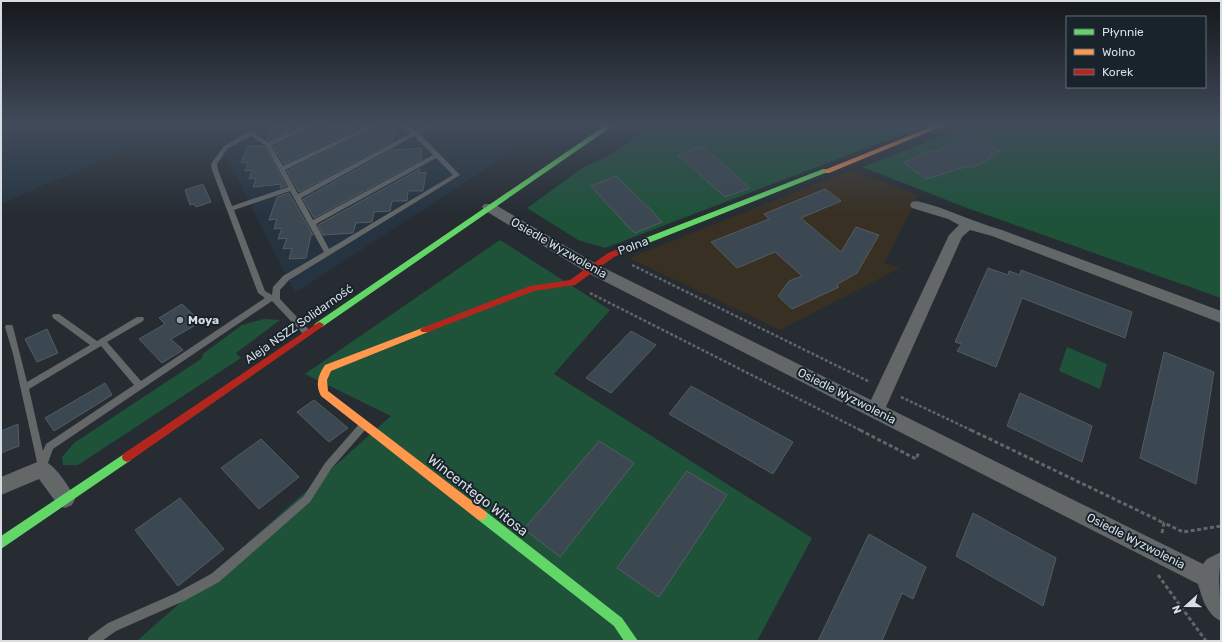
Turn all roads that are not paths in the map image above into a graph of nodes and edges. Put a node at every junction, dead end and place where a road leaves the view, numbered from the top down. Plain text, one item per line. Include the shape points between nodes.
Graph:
1 (220, 155) edge
2 (274, 155) edge
3 (311, 155) edge
4 (375, 155) edge
5 (437, 155) joint
6 (566, 155) edge
7 (866, 155) edge
8 (282, 169) junction
9 (292, 188) junction
10 (296, 196) junction
11 (917, 205) dead end
12 (489, 207) junction
13 (230, 209) junction
14 (312, 224) junction
15 (968, 225) junction
16 (328, 253) junction
17 (593, 269) junction
18 (273, 299) junction
19 (56, 316) dead end
20 (1221, 317) edge
21 (140, 320) dead end
22 (9, 327) dead end
23 (308, 334) junction
24 (99, 344) junction
25 (328, 368) joint
26 (140, 386) junction
27 (24, 388) junction
28 (875, 410) junction
29 (365, 425) junction
30 (42, 468) junction
31 (1, 486) edge
32 (65, 499) junction
33 (1, 543) edge
34 (1215, 570) edge
35 (1221, 610) edge
36 (93, 641) edge
37 (632, 641) edge

1 - 13 lane via 214,164 215,170
2 - 8 lane
3 - 8 lane
4 - 10 lane
5 - 14 lane
5 - 16 lane via 457,175
6 - 12 street, Aleja NSZZ Solidarność
7 - 17 street, Polna via 611,255
8 - 9 lane
9 - 10 lane
9 - 13 lane
10 - 14 lane
11 - 15 street via 953,216
12 - 17 street, Osiedle Wyzwolenia
12 - 23 street, Aleja NSZZ Solidarność
13 - 18 lane via 262,293
14 - 16 lane
15 - 20 street via 997,232
15 - 28 street via 956,235
16 - 18 lane via 286,278 276,289
17 - 25 street, Polna via 572,283 533,288
17 - 28 street, Osiedle Wyzwolenia
18 - 23 lane
18 - 26 lane
19 - 24 lane
21 - 24 lane
22 - 27 lane
23 - 32 street, Aleja NSZZ Solidarność
24 - 26 lane
24 - 27 lane
25 - 29 street, Wincentego Witosa via 322,375 324,393
26 - 30 lane via 49,447
27 - 30 lane
28 - 34 street, Osiedle Wyzwolenia
29 - 36 lane via 328,466 307,499 215,578 180,597 112,627
29 - 37 street, Wincentego Witosa via 618,622
30 - 31 street
30 - 32 street
32 - 33 street, Aleja NSZZ Solidarność
34 - 35 street via 1211,593

